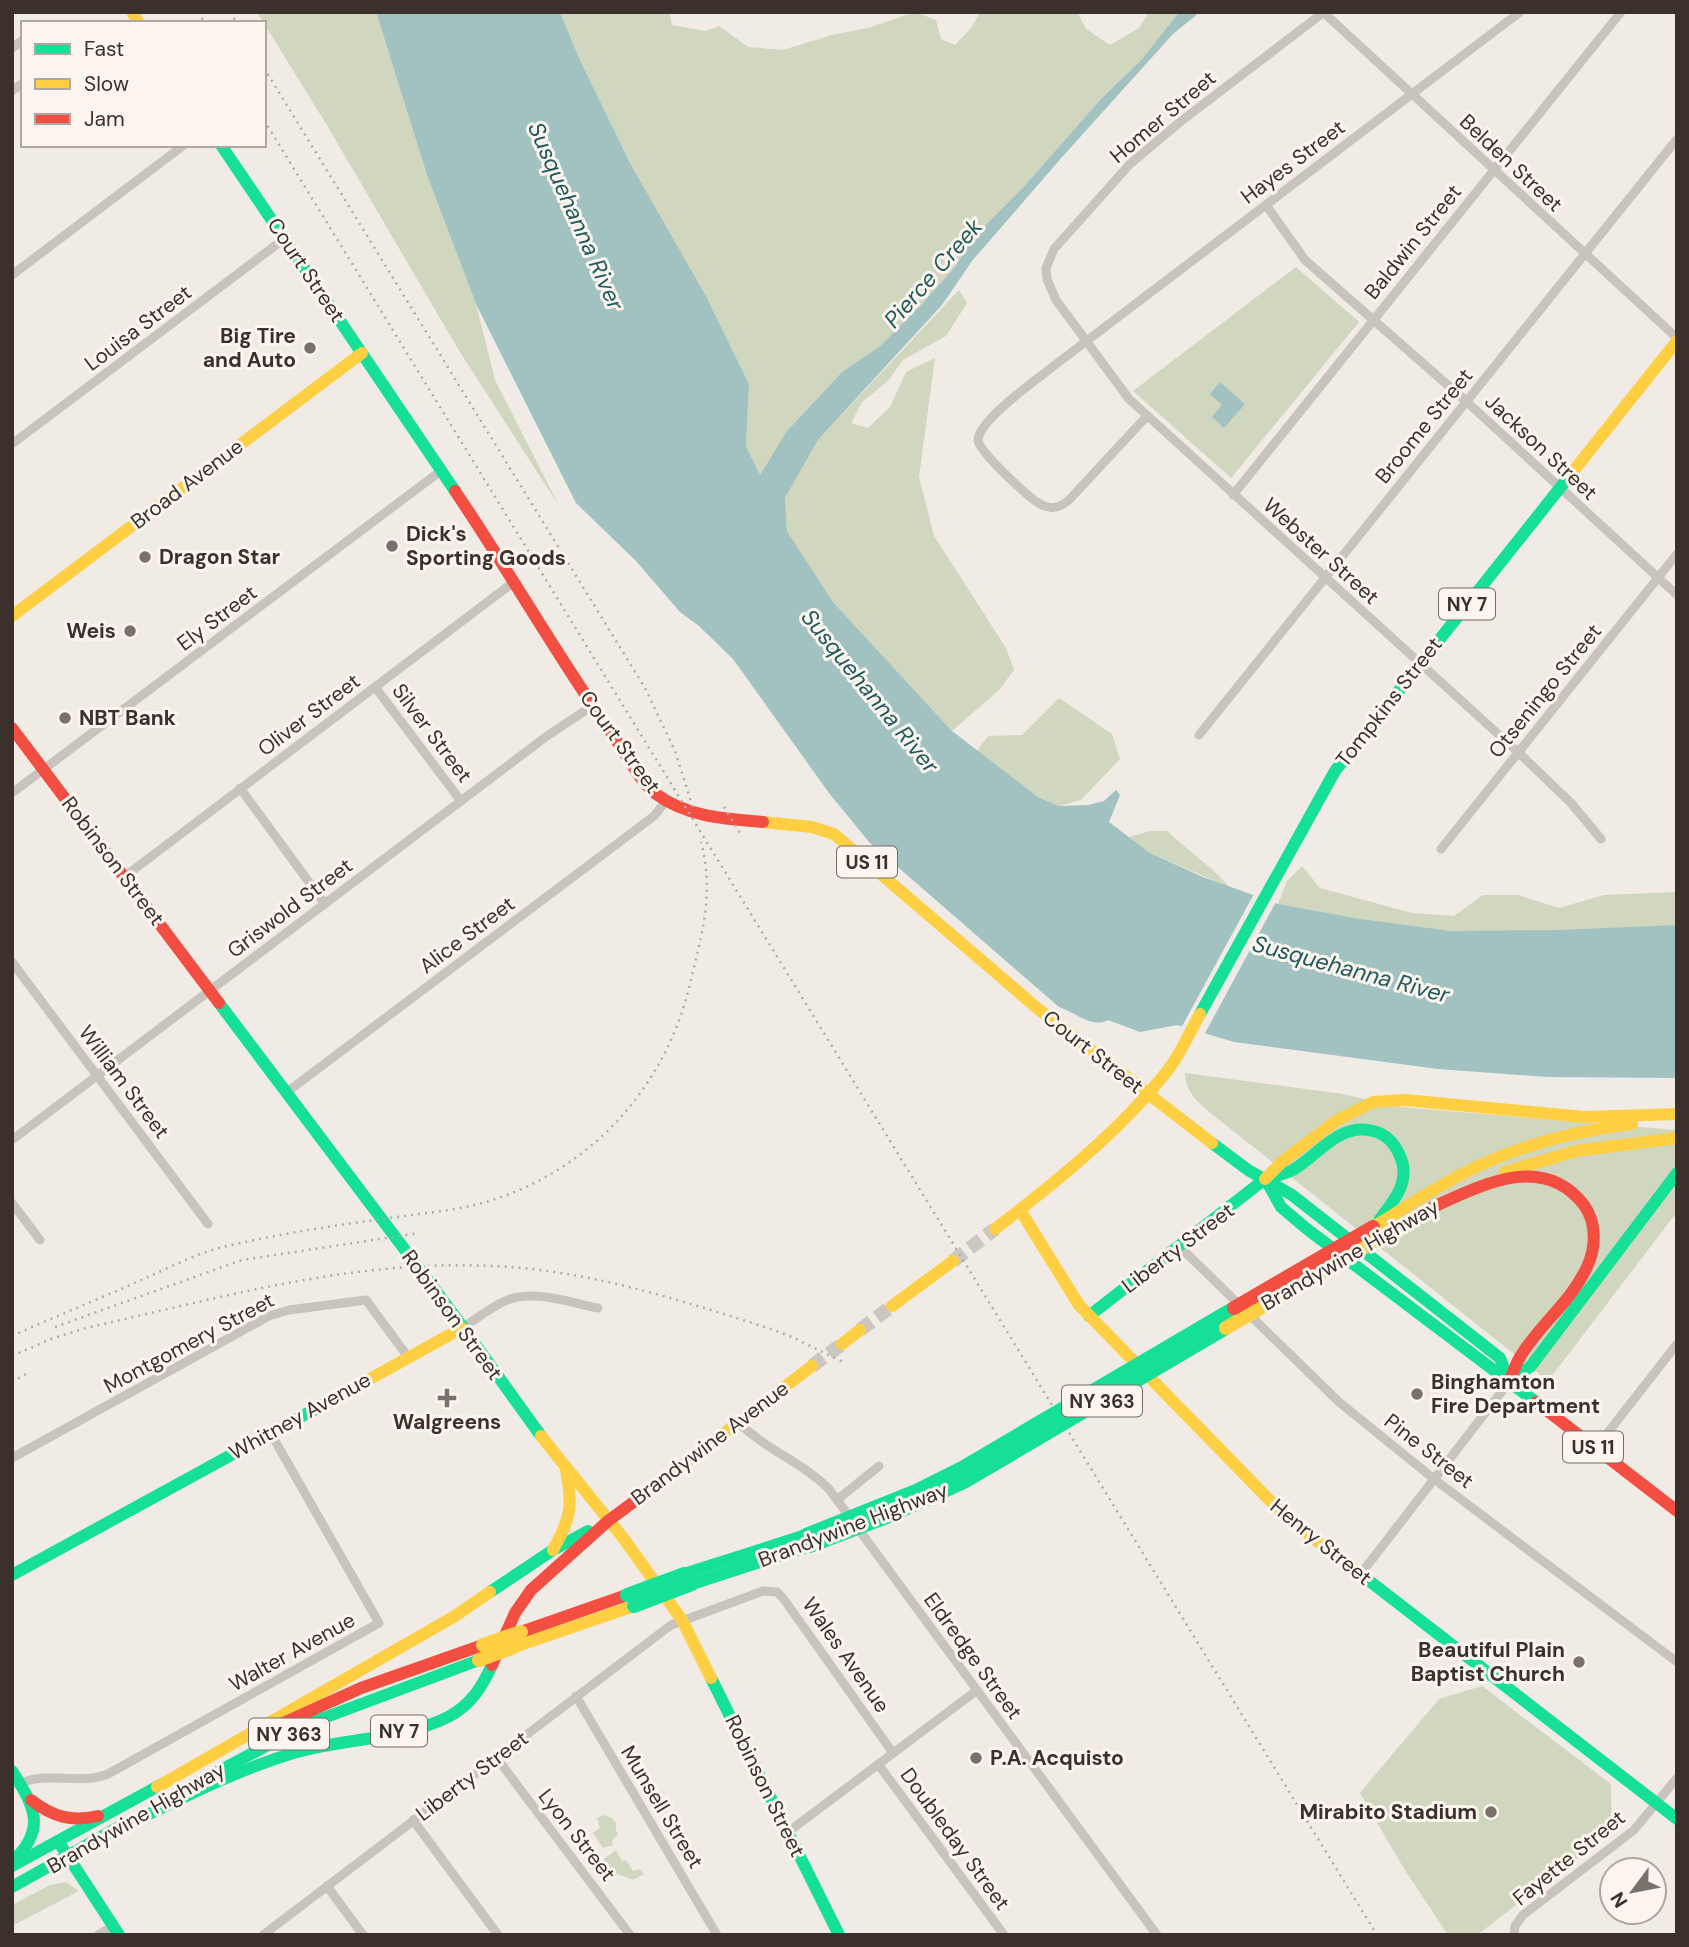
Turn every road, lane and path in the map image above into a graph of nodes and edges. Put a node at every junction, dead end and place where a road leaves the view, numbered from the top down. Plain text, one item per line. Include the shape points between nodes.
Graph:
1 (1323, 12) edge
2 (1520, 12) edge
3 (1621, 12) edge
4 (1412, 95) junction
5 (1677, 139) edge
6 (181, 147) edge
7 (222, 147) edge
8 (1493, 171) junction
9 (1266, 205) junction
10 (285, 239) junction
11 (1584, 255) junction
12 (1046, 268) joint
13 (12, 275) edge
14 (1373, 319) junction
15 (1677, 340) edge
16 (1087, 341) junction
17 (362, 353) junction
18 (1466, 402) junction
19 (1147, 416) junction
20 (12, 444) edge
21 (442, 470) junction
22 (1559, 488) junction
23 (1233, 495) junction
24 (1677, 554) edge
25 (1324, 578) junction
26 (1658, 578) junction
27 (515, 581) junction
28 (1677, 595) edge
29 (12, 616) edge
30 (1419, 664) junction
31 (375, 687) junction
32 (592, 706) junction
33 (12, 728) edge
34 (1199, 735) dead end
35 (1519, 752) junction
36 (44, 770) junction
37 (240, 788) junction
38 (12, 793) edge
39 (461, 801) junction
40 (665, 802) junction
41 (1601, 839) dead end
42 (1441, 849) dead end
43 (124, 877) junction
44 (325, 904) junction
45 (12, 962) edge
46 (210, 991) junction
47 (98, 1076) junction
48 (287, 1092) junction
49 (1147, 1094) junction
50 (1677, 1114) edge
51 (1677, 1119) edge
52 (1677, 1138) edge
53 (12, 1140) edge
54 (1677, 1173) edge
55 (1265, 1179) junction
56 (12, 1203) edge
57 (1433, 1207) junction
58 (1020, 1210) junction
59 (208, 1224) dead end
60 (995, 1229) tunnel mouth
61 (1378, 1231) junction
62 (40, 1240) dead end
63 (1179, 1246) junction
64 (953, 1261) tunnel mouth
65 (892, 1306) tunnel mouth
66 (598, 1308) dead end
67 (1089, 1316) junction
68 (462, 1328) junction
69 (860, 1330) tunnel mouth
70 (842, 1344) tunnel mouth
71 (1677, 1344) edge
72 (408, 1357) junction
73 (812, 1366) tunnel mouth
74 (1509, 1382) junction
75 (738, 1422) junction
76 (270, 1432) junction
77 (1595, 1449) junction
78 (12, 1458) edge
79 (879, 1466) dead end
80 (566, 1470) junction
81 (1434, 1479) junction
82 (837, 1500) junction
83 (1677, 1511) edge
84 (608, 1521) junction
85 (553, 1550) junction
86 (1360, 1574) junction
87 (12, 1575) edge
88 (631, 1600) junction
89 (682, 1620) junction
90 (1677, 1662) edge
91 (976, 1691) junction
92 (576, 1696) junction
93 (893, 1753) junction
94 (496, 1757) junction
95 (878, 1764) junction
96 (16, 1778) edge
97 (1677, 1778) edge
98 (157, 1787) junction
99 (30, 1799) junction
100 (1657, 1804) junction
101 (108, 1813) junction
102 (1677, 1819) edge
103 (413, 1820) junction
104 (788, 1832) junction
105 (110, 1833) junction
106 (58, 1841) junction
107 (68, 1857) junction
108 (12, 1864) edge
109 (327, 1886) junction
110 (12, 1887) edge
111 (116, 1931) edge
112 (98, 1935) edge
113 (263, 1935) edge
114 (363, 1935) edge
115 (498, 1935) edge
116 (630, 1935) edge
117 (717, 1935) edge
118 (839, 1935) edge
119 (1004, 1935) edge
120 (1157, 1935) edge
121 (1514, 1935) edge

1 - 4 street, Belden Street
1 - 12 street, Homer Street via 1146,149 1054,249
2 - 4 street, Hayes Street
3 - 8 street, Baldwin Street
4 - 8 street, Belden Street
4 - 9 street, Hayes Street
5 - 11 street, Broome Street
6 - 13 street
7 - 10 main road, Court Street / US 11
8 - 11 street, Belden Street
8 - 14 street, Baldwin Street
9 - 14 street, Jackson Street via 1300,256
9 - 16 street, Hayes Street
10 - 17 main road, Court Street / US 11
10 - 20 street, Louisa Street
11 - 15 street, Belden Street
11 - 18 street, Broome Street
12 - 16 street, Webster Street via 1056,300
14 - 18 street, Jackson Street
14 - 23 street, Baldwin Street
15 - 22 main road, Tompkins Street / NY 7
16 - 19 street, Webster Street via 1114,381
16 - 19 street, Hayes Street via 992,417 981,429 980,447 1041,505 1059,507
17 - 21 main road, Court Street / US 11
17 - 29 main road, Broad Avenue
18 - 22 street, Jackson Street
18 - 25 street, Broome Street
19 - 23 street, Webster Street
21 - 27 main road, Court Street / US 11
21 - 36 street, Ely Street
22 - 26 street, Jackson Street
22 - 30 main road, Tompkins Street / NY 7
23 - 25 street, Webster Street
24 - 26 street, Otseningo Street
25 - 30 street, Webster Street
25 - 34 street, Broome Street
26 - 28 street, Jackson Street
26 - 35 street, Otseningo Street
27 - 31 street, Oliver Street
27 - 32 main road, Court Street / US 11
30 - 35 street, Webster Street
30 - 49 main road, Tompkins Street / NY 7 via 1335,771 1181,1052
31 - 37 street, Oliver Street
31 - 39 street, Silver Street
32 - 39 street, Griswold Street
32 - 40 main road, Court Street / US 11 via 647,785
33 - 36 main road, Robinson Street
35 - 41 street, Webster Street
35 - 42 street, Otseningo Street
36 - 38 street, Ely Street
36 - 43 main road, Robinson Street
37 - 43 street, Oliver Street
37 - 44 street
39 - 44 street, Griswold Street
40 - 48 street, Alice Street via 654,816
40 - 49 main road, Court Street / US 11 via 702,816 804,825 834,834 1037,1008
43 - 46 main road, Robinson Street
44 - 46 street, Griswold Street
45 - 47 street, William Street
46 - 47 street, Griswold Street
46 - 48 main road, Robinson Street
47 - 53 street, Griswold Street
47 - 59 street, William Street
48 - 68 main road, Robinson Street
49 - 55 main road, Court Street / US 11
49 - 58 main road, NY 7 via 1063,1177
50 - 55 main road via 1585,1116 1405,1100 1373,1102 1336,1121
51 - 61 main road, Brandywine Highway / NY 363 via 1573,1133 1524,1147 1466,1173
52 - 57 main road, Brandywine Highway / NY 363 via 1544,1159 1484,1181
54 - 74 main road via 1531,1366
55 - 61 main road via 1291,1171 1346,1130 1377,1131 1395,1146 1404,1170 1402,1186
55 - 63 main road, Liberty Street
55 - 74 main road, Court Street / US 11 via 1292,1195 1500,1358
56 - 62 street
57 - 61 main road, Brandywine Highway / NY 363
57 - 74 main road via 1493,1182 1529,1175 1551,1178 1567,1187 1589,1214 1594,1238 1588,1266 1519,1359
58 - 60 main road, NY 7
58 - 67 main road, Henry Street
61 - 88 main road, Brandywine Highway / NY 363, bridge via 964,1482 892,1515
63 - 67 main road, Liberty Street
63 - 81 street, Pine Street via 1339,1402
64 - 65 main road
66 - 68 street, Whitney Avenue via 545,1298 515,1298
67 - 86 main road, Henry Street via 1286,1517
68 - 72 main road, Whitney Avenue
68 - 80 main road, Robinson Street
69 - 70 main road
71 - 77 street
72 - 76 main road, Whitney Avenue
72 - 78 street, Montgomery Street via 366,1300 289,1310 269,1316
73 - 75 main road, Brandywine Avenue / NY 7
74 - 77 main road, Court Street / US 11
74 - 81 street
75 - 82 street, Eldredge Street via 762,1444 818,1478
75 - 84 main road, Brandywine Avenue / NY 7
76 - 87 main road, Whitney Avenue
76 - 96 street, Walter Avenue via 379,1623 108,1774 84,1780
77 - 83 main road, Court Street / US 11
79 - 82 street
80 - 84 main road, Robinson Street
80 - 85 main road via 572,1514
81 - 86 street
81 - 90 street, Pine Street
82 - 91 street, Eldredge Street
84 - 85 main road, NY 7
84 - 89 main road, Robinson Street
84 - 105 main road, NY 7 via 522,1601 483,1685 457,1712 423,1726 294,1753 243,1771
85 - 98 main road, NY 7 via 455,1616
86 - 100 main road, Henry Street
88 - 98 main road, Brandywine Highway / NY 363, bridge via 417,1667 309,1711
88 - 105 main road, Brandywine Highway / NY 363, bridge via 305,1725
89 - 92 street, Liberty Street
89 - 93 street, Wales Avenue via 763,1591 777,1592
89 - 104 main road, Robinson Street
91 - 93 street
91 - 120 street, Eldredge Street
92 - 94 street, Liberty Street
92 - 117 street, Munsell Street
93 - 95 street
94 - 103 street, Liberty Street
94 - 116 street, Lyon Street
95 - 104 street
95 - 119 street, Doubleday Street
96 - 99 main road
97 - 100 street, Fayette Street
98 - 101 main road, Brandywine Highway / NY 363
99 - 101 main road via 62,1819
99 - 108 main road via 35,1832
100 - 102 main road, Henry Street
100 - 121 street, Fayette Street via 1634,1830 1523,1915
101 - 106 main road, Brandywine Highway / NY 363
103 - 109 street, Liberty Street
103 - 115 street
104 - 118 main road, Robinson Street
105 - 107 main road, Brandywine Highway / NY 363
106 - 107 main road
106 - 108 main road, Brandywine Highway
107 - 110 main road, Brandywine Highway
107 - 111 main road
109 - 113 street, Liberty Street
109 - 114 street
111 - 112 street

